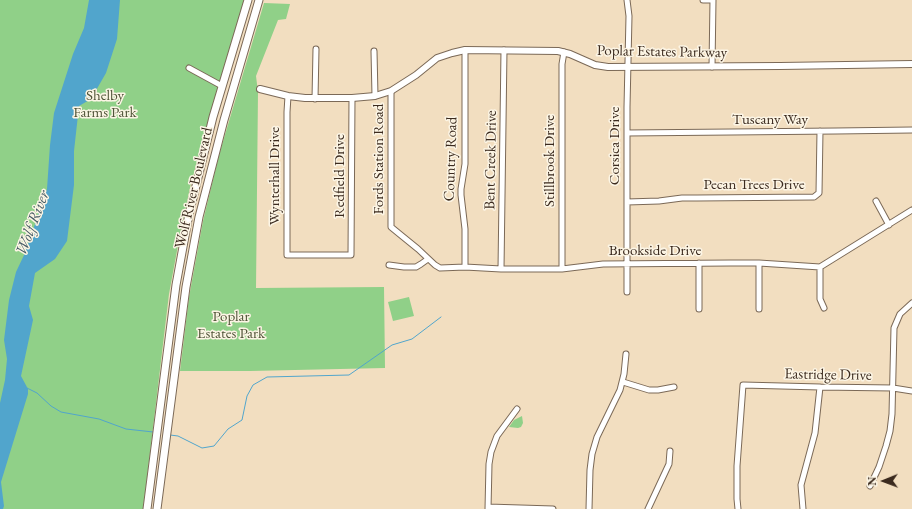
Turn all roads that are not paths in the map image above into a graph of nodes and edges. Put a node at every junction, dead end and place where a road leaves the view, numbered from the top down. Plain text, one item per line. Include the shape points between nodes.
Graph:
1 (248, 0) edge
2 (259, 0) edge
3 (627, 0) edge
4 (703, 0) edge
5 (713, 0) edge
6 (316, 49) dead end
7 (466, 50) junction
8 (504, 50) junction
9 (374, 51) dead end
10 (564, 52) junction
11 (912, 64) edge
12 (628, 67) junction
13 (712, 67) junction
14 (189, 68) dead end
15 (222, 86) junction
16 (260, 89) dead end
17 (391, 91) junction
18 (288, 96) junction
19 (375, 96) junction
20 (352, 98) junction
21 (315, 99) junction
22 (912, 130) edge
23 (820, 131) junction
24 (627, 133) junction
25 (876, 201) dead end
26 (627, 202) junction
27 (912, 210) edge
28 (889, 225) junction
29 (351, 255) joint
30 (428, 259) junction
31 (627, 263) junction
32 (698, 263) junction
33 (759, 263) junction
34 (389, 265) dead end
35 (465, 267) junction
36 (820, 267) junction
37 (501, 269) junction
38 (562, 269) junction
39 (626, 292) dead end
40 (912, 303) edge
41 (824, 308) dead end
42 (698, 309) dead end
43 (759, 309) dead end
44 (626, 354) dead end
45 (623, 382) junction
46 (674, 387) dead end
47 (820, 388) junction
48 (893, 388) junction
49 (912, 391) edge
50 (517, 409) dead end
51 (670, 451) dead end
52 (870, 486) dead end
53 (488, 508) edge
54 (147, 509) edge
55 (157, 509) edge
56 (552, 509) edge
57 (590, 509) edge
58 (648, 509) edge
59 (738, 509) edge
60 (803, 509) edge

1 - 15 main road, Wolf River Boulevard
2 - 55 main road, Wolf River Boulevard via 199,217 186,287
3 - 12 street, Corsica Drive
4 - 5 street
5 - 13 street
6 - 21 street
7 - 8 street, Poplar Estates Parkway
7 - 17 street, Poplar Estates Parkway via 437,58
7 - 35 street, Country Road via 465,164 460,195 465,229
8 - 10 street, Poplar Estates Parkway
8 - 37 street, Bent Creek Drive
9 - 19 street
10 - 12 street, Poplar Estates Parkway via 595,65
10 - 38 street, Stillbrook Drive
11 - 13 street, Poplar Estates Parkway
12 - 13 street, Poplar Estates Parkway
12 - 24 street, Corsica Drive
14 - 15 street
15 - 54 main road, Wolf River Boulevard via 189,214 176,285
16 - 18 street, Poplar Estates Parkway
17 - 19 street, Poplar Estates Parkway
17 - 30 street, Fords Station Road via 392,227
18 - 21 street, Poplar Estates Parkway
18 - 29 street, Wynterhall Drive via 287,255
19 - 20 street, Poplar Estates Parkway
20 - 21 street, Poplar Estates Parkway
20 - 29 street, Redfield Drive
22 - 23 street, Tuscany Way
23 - 24 street, Tuscany Way
23 - 26 street, Pecan Trees Drive via 819,193 814,197 686,198
24 - 26 street, Corsica Drive
25 - 28 street
26 - 31 street, Corsica Drive
27 - 28 street
28 - 36 street
30 - 34 street via 416,267
30 - 35 street, Brookside Drive via 440,268
31 - 32 street, Brookside Drive
31 - 38 street, Brookside Drive
31 - 39 street, Corsica Drive
32 - 33 street, Brookside Drive
32 - 42 street
33 - 36 street, Brookside Drive
33 - 43 street
35 - 37 street, Brookside Drive
36 - 41 street via 820,299
37 - 38 street, Brookside Drive
40 - 48 street via 900,314 894,328
44 - 45 street
45 - 46 street via 649,390
45 - 57 street via 597,437 592,454
47 - 48 street, Eastridge Drive
47 - 59 street, Eastridge Drive via 743,385 737,466
47 - 60 street via 815,433 801,485
48 - 49 street, Eastridge Drive
48 - 52 street via 890,431
50 - 53 street via 497,436 491,452 488,464
51 - 58 street via 669,464
53 - 56 street

